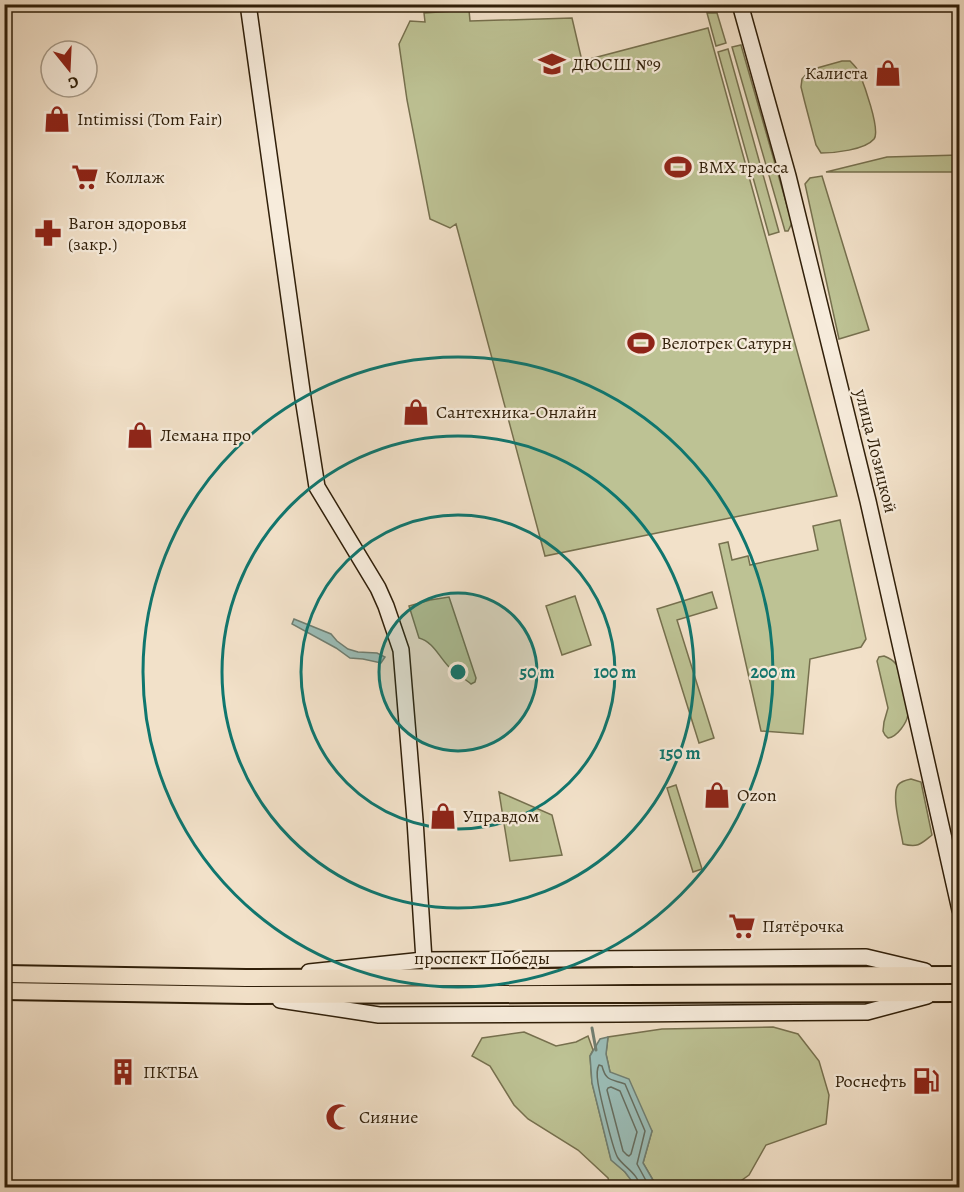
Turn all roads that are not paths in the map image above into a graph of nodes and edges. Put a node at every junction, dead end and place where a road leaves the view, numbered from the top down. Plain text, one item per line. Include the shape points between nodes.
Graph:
1 (248, 4) edge
2 (740, 4) edge
3 (960, 910) edge
4 (563, 959) junction
5 (621, 959) junction
6 (424, 960) junction
7 (4, 974) edge
8 (939, 975) junction
9 (960, 975) edge
10 (246, 978) junction
11 (4, 991) edge
12 (940, 993) junction
13 (960, 993) edge
14 (247, 995) junction
15 (563, 1014) junction
16 (621, 1014) junction

1 - 6 street via 317,487 378,588 401,650
2 - 3 street, улица Лозицкой via 788,176 866,491
4 - 5 street
4 - 6 street
4 - 15 street
5 - 8 street via 866,957
5 - 16 street
6 - 10 street
7 - 10 main road, проспект Победы
8 - 9 main road, проспект Победы
8 - 10 main road, проспект Победы, bridge
11 - 14 main road, проспект Победы
12 - 13 main road, проспект Победы
12 - 14 main road, проспект Победы, bridge
12 - 16 street via 867,1012
14 - 15 street via 379,1015
15 - 16 street

